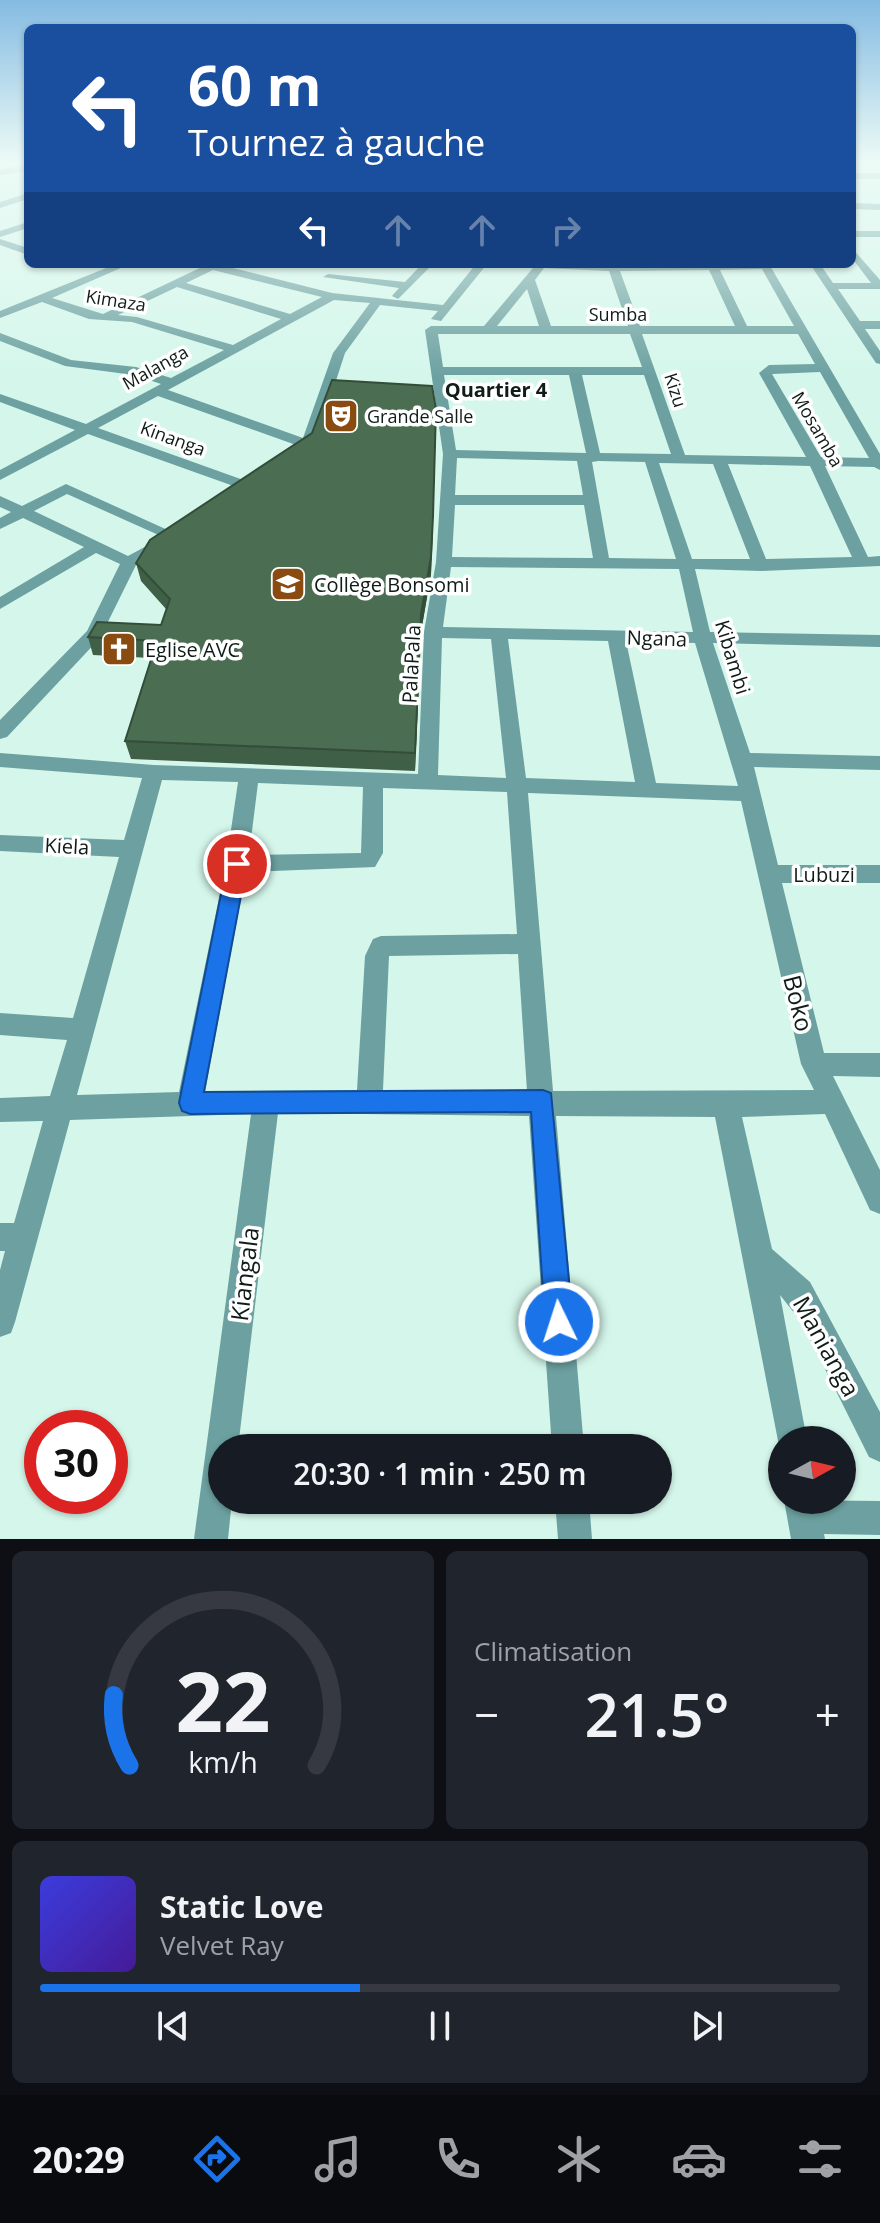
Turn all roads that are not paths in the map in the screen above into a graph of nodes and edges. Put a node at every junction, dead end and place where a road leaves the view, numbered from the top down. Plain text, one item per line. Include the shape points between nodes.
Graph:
1 (856, 234) edge
2 (880, 234) edge
3 (0, 242) edge
4 (24, 251) edge
5 (856, 256) edge
6 (115, 268) edge
7 (203, 268) edge
8 (220, 268) edge
9 (346, 268) edge
10 (356, 268) edge
11 (424, 268) edge
12 (478, 268) edge
13 (539, 268) edge
14 (613, 268) edge
15 (713, 268) edge
16 (766, 268) edge
17 (818, 268) edge
18 (416, 276) junction
19 (328, 277) junction
20 (530, 281) junction
21 (176, 283) junction
22 (407, 286) junction
23 (830, 286) junction
24 (879, 286) edge
25 (304, 289) junction
26 (332, 296) junction
27 (41, 298) junction
28 (0, 299) edge
29 (375, 304) junction
30 (391, 305) junction
31 (21, 306) junction
32 (443, 308) junction
33 (0, 315) edge
34 (102, 317) junction
35 (290, 318) junction
36 (855, 325) junction
37 (880, 325) edge
38 (431, 330) junction
39 (804, 330) junction
40 (487, 331) junction
41 (743, 331) junction
42 (547, 332) junction
43 (638, 332) junction
44 (0, 337) edge
45 (232, 348) junction
46 (880, 360) edge
47 (826, 368) junction
48 (438, 371) junction
49 (575, 371) junction
50 (651, 371) junction
51 (169, 382) junction
52 (154, 390) junction
53 (0, 398) edge
54 (87, 427) junction
55 (307, 444) junction
56 (450, 454) junction
57 (589, 458) junction
58 (651, 460) junction
59 (680, 460) junction
60 (719, 460) junction
61 (815, 460) junction
62 (283, 462) edge
63 (880, 464) edge
64 (4, 470) edge
65 (245, 486) edge
66 (445, 500) junction
67 (590, 500) junction
68 (0, 501) edge
69 (23, 512) junction
70 (0, 524) edge
71 (93, 548) junction
72 (601, 560) junction
73 (880, 561) edge
74 (129, 562) junction
75 (444, 562) junction
76 (862, 562) junction
77 (686, 565) junction
78 (761, 566) junction
79 (0, 604) edge
80 (433, 632) junction
81 (499, 635) junction
82 (616, 636) junction
83 (703, 639) junction
84 (880, 641) edge
85 (0, 732) edge
86 (0, 760) edge
87 (742, 760) junction
88 (880, 763) edge
89 (154, 772) junction
90 (249, 775) junction
91 (373, 780) junction
92 (428, 782) junction
93 (517, 788) junction
94 (647, 790) junction
95 (749, 794) junction
96 (0, 843) edge
97 (133, 849) junction
98 (237, 864) junction
99 (767, 874) junction
100 (880, 874) edge
101 (528, 944) junction
102 (0, 1024) edge
103 (82, 1030) junction
104 (814, 1064) junction
105 (880, 1065) edge
106 (369, 1100) junction
107 (266, 1101) junction
108 (543, 1101) junction
109 (831, 1102) junction
110 (190, 1103) junction
111 (726, 1105) junction
112 (60, 1109) junction
113 (0, 1110) edge
114 (880, 1200) edge
115 (12, 1237) edge
116 (759, 1257) junction
117 (0, 1322) edge
118 (789, 1426) edge
119 (224, 1434) edge
120 (567, 1434) edge
121 (880, 1446) edge
122 (214, 1514) edge
123 (573, 1514) edge
124 (880, 1518) edge
125 (805, 1519) edge
126 (211, 1539) edge
127 (575, 1539) edge

1 - 2 street
3 - 4 street
5 - 24 street
6 - 27 street
7 - 21 street
8 - 25 street
9 - 19 street
10 - 18 street
11 - 18 street
12 - 32 street
13 - 20 street
14 - 43 street, Kizu
15 - 41 street
16 - 39 street
17 - 23 street
18 - 22 street
19 - 22 street
19 - 25 street
20 - 40 street
20 - 42 street
21 - 34 street
21 - 35 street
22 - 30 street
23 - 24 street
23 - 36 street
25 - 26 street
26 - 29 street
26 - 35 street, Malanga
27 - 31 street
27 - 34 street, Kimaza
28 - 31 street
29 - 30 street
29 - 55 street via 339,353
30 - 32 street
31 - 33 street
32 - 38 street
34 - 45 street, Kimaza via 133,319
35 - 45 street, Malanga
36 - 37 street
36 - 46 street
38 - 40 street, Sumba
38 - 48 street
39 - 41 street, Sumba
39 - 47 street
40 - 42 street, Sumba
41 - 43 street, Sumba
42 - 43 street, Sumba
43 - 50 street, Kizu
44 - 51 street via 69,363 136,371
45 - 51 street, Malanga
47 - 61 street, Mosamba via 765,373
47 - 63 street
48 - 49 street
48 - 56 street
49 - 50 street
49 - 57 street
50 - 59 street, Kizu
51 - 52 street, Malanga
52 - 54 street, Malanga
52 - 55 street, Kinanga
53 - 54 street, Kinanga
54 - 64 street, Malanga
54 - 65 street, Kinanga
55 - 62 street
56 - 57 street
56 - 66 street, PalaPala
57 - 58 street
57 - 67 street
58 - 59 street
58 - 77 street
59 - 60 street
60 - 61 street
60 - 78 street
61 - 63 street
61 - 76 street, Mosamba
66 - 67 street
66 - 75 street, PalaPala
67 - 72 street
68 - 69 street
69 - 70 street
69 - 71 street
69 - 74 street via 64,489 179,532
71 - 74 street
71 - 79 street
72 - 75 street
72 - 77 street
73 - 76 street
74 - 85 street via 94,634
75 - 80 street, PalaPala
76 - 78 street
77 - 78 street
77 - 83 street, Kibambi
80 - 81 street, Ngana
80 - 92 street, PalaPala
81 - 82 street, Ngana
81 - 93 street
82 - 83 street, Ngana
82 - 94 street
83 - 84 street, Ngana
83 - 87 street, Kibambi
86 - 89 street
87 - 88 street
87 - 95 street, Kibambi
89 - 90 street
89 - 97 street
90 - 91 street
90 - 98 street
91 - 92 street
91 - 98 street via 372,853 367,861
92 - 93 street
93 - 94 street
93 - 101 street
94 - 95 street
95 - 99 street, Boko
96 - 97 street, Kiela
97 - 103 street
98 - 110 street
99 - 100 street, Lubuzi
99 - 104 street, Boko
101 - 106 street via 381,946
101 - 108 street
102 - 103 street
103 - 112 street
104 - 105 street
104 - 109 street, Boko
106 - 107 street
106 - 108 street
107 - 110 street
107 - 119 street, Kiangala
108 - 111 street
108 - 120 street
109 - 111 street
109 - 114 street, Boko
110 - 112 street
111 - 116 street, Manianga
112 - 113 street
112 - 115 street
115 - 117 street
116 - 118 street, Manianga
116 - 121 street, Manianga via 800,1292 813,1312
122 - 126 street, Kiangala
123 - 127 street
124 - 125 street

